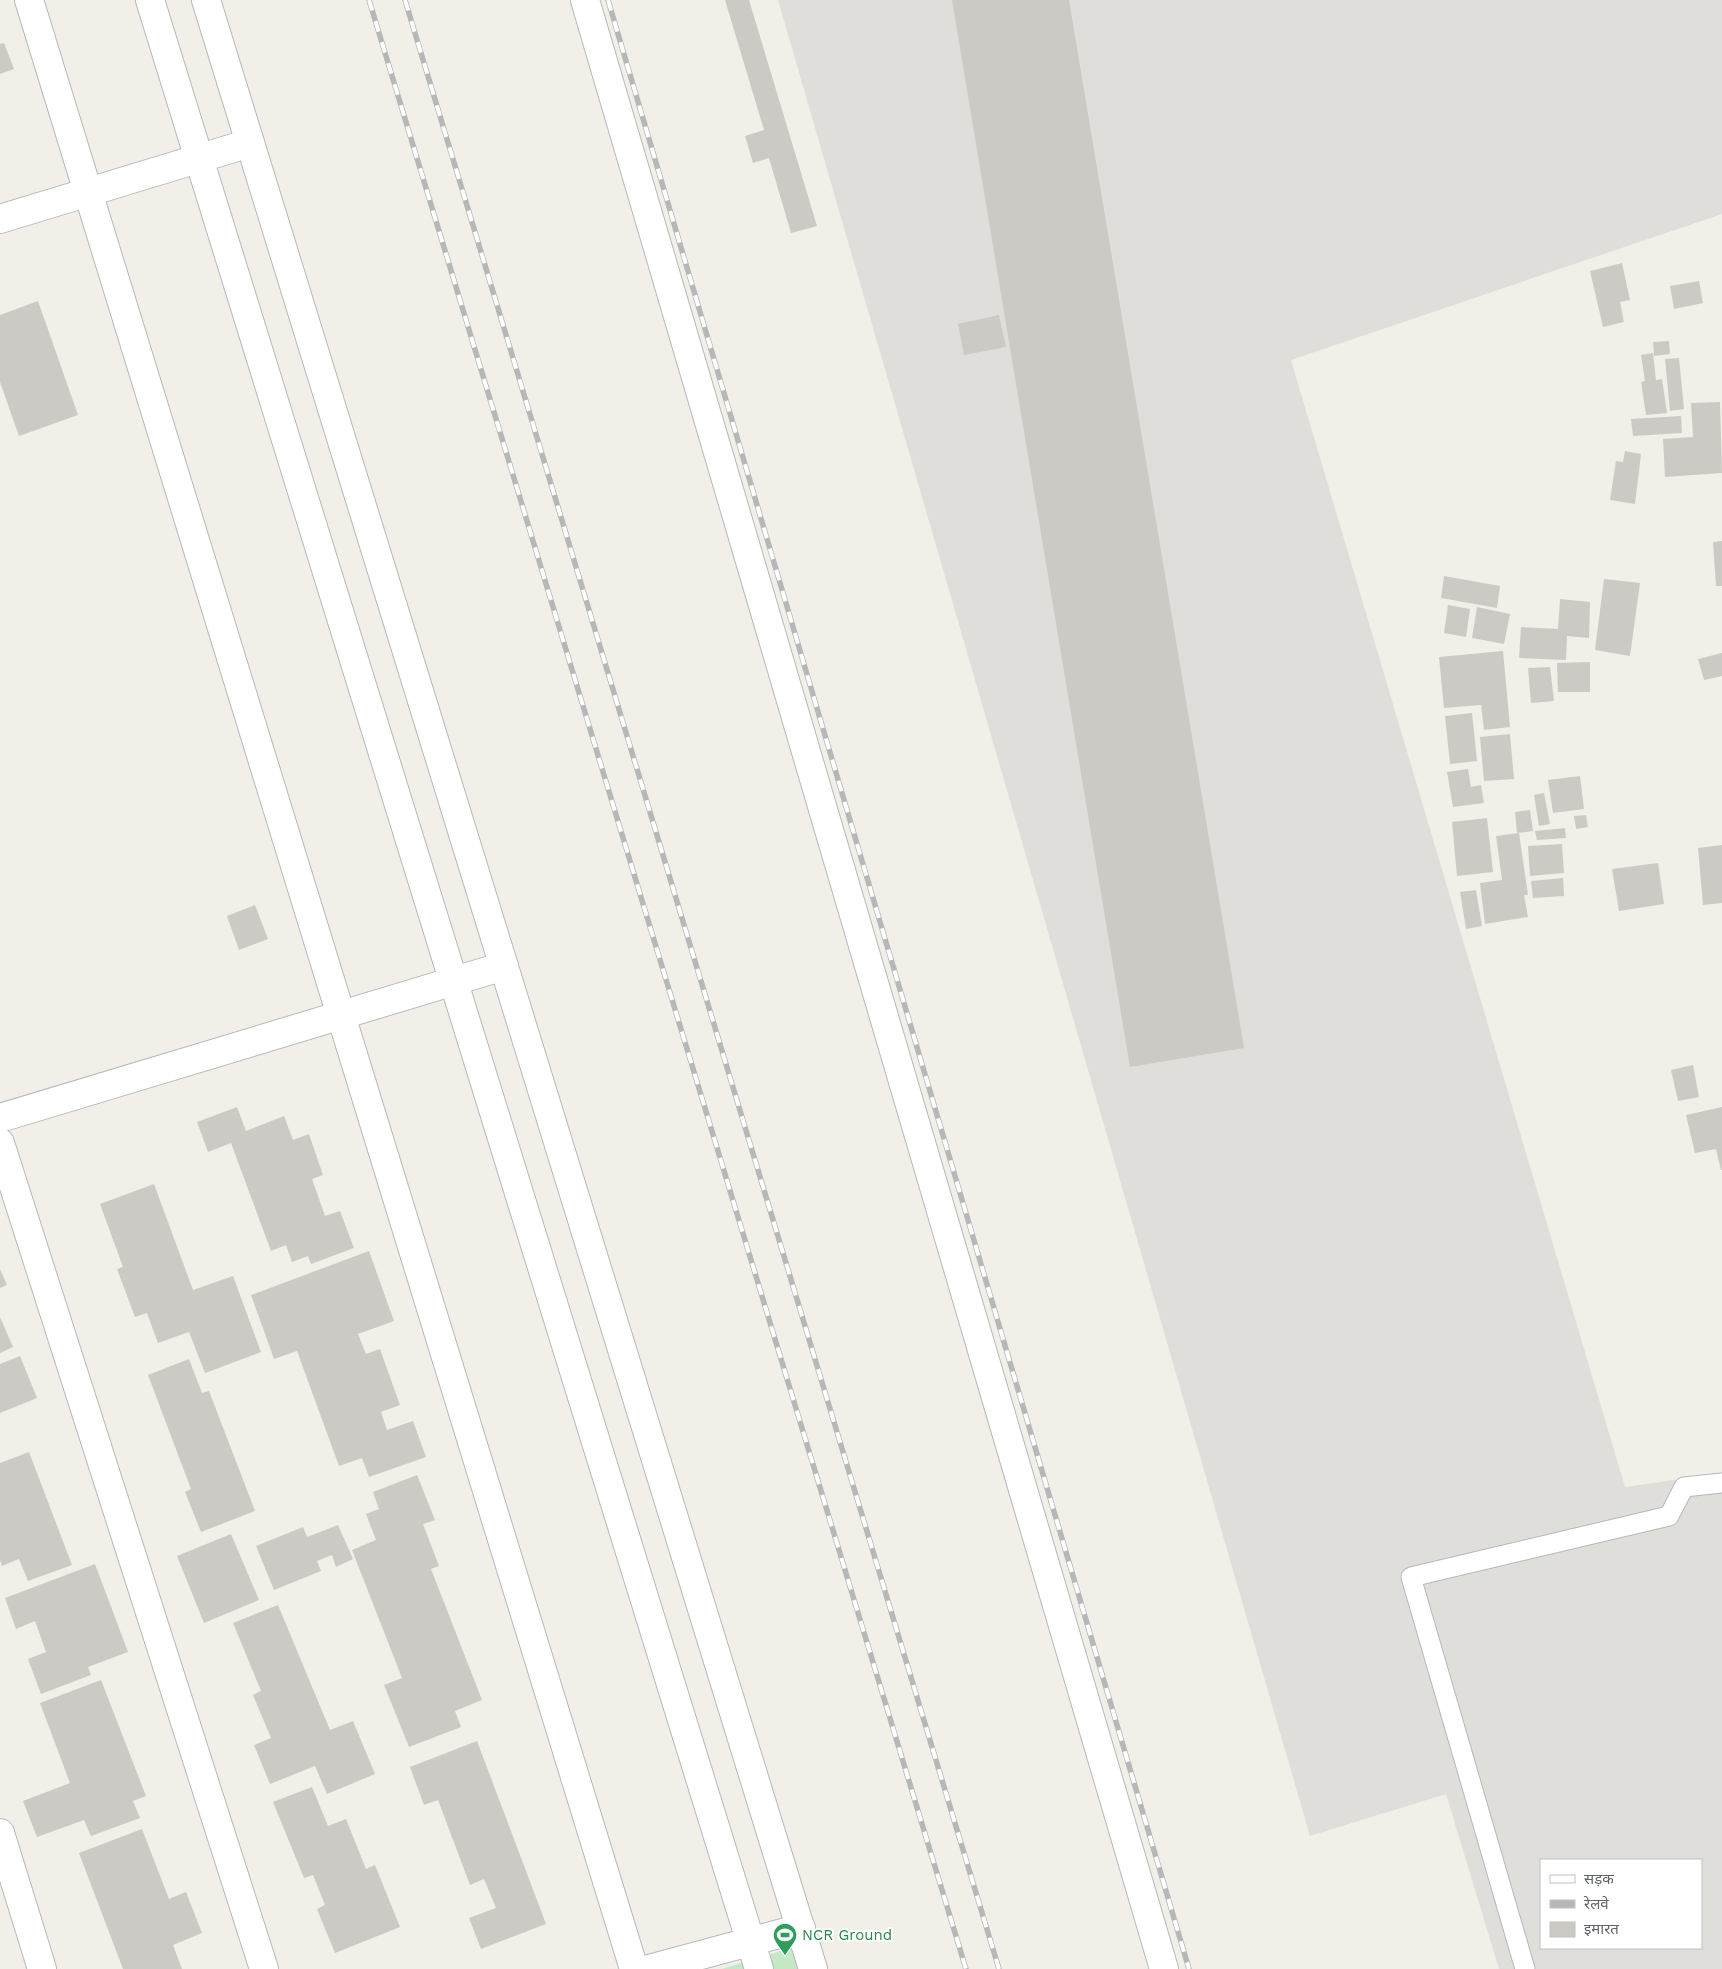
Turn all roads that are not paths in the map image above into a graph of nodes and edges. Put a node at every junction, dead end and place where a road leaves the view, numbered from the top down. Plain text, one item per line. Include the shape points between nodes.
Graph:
1 (29, 0) edge
2 (150, 0) edge
3 (206, 0) edge
4 (585, 0) edge
5 (250, 143) junction
6 (199, 158) junction
7 (88, 192) junction
8 (0, 219) edge
9 (504, 966) junction
10 (454, 982) junction
11 (341, 1016) junction
12 (0, 1118) edge
13 (0, 1143) edge
14 (1722, 1483) edge
15 (0, 1833) edge
16 (801, 1928) junction
17 (751, 1941) junction
18 (42, 1969) edge
19 (264, 1969) edge
20 (634, 1969) edge
21 (649, 1969) edge
22 (760, 1969) edge
23 (814, 1969) edge
24 (1164, 1969) edge
25 (1524, 1969) edge

1 - 7 street
2 - 6 street
3 - 5 street
4 - 24 street
5 - 6 street
5 - 9 street
6 - 7 street
6 - 10 street
7 - 8 street
7 - 11 street
9 - 10 street
9 - 16 street
10 - 11 street
10 - 17 street
11 - 12 street
11 - 20 street
13 - 19 street
14 - 25 lane via 1684,1487 1669,1516 1411,1578
15 - 18 street
16 - 17 street
16 - 23 street
17 - 21 street
17 - 22 street

